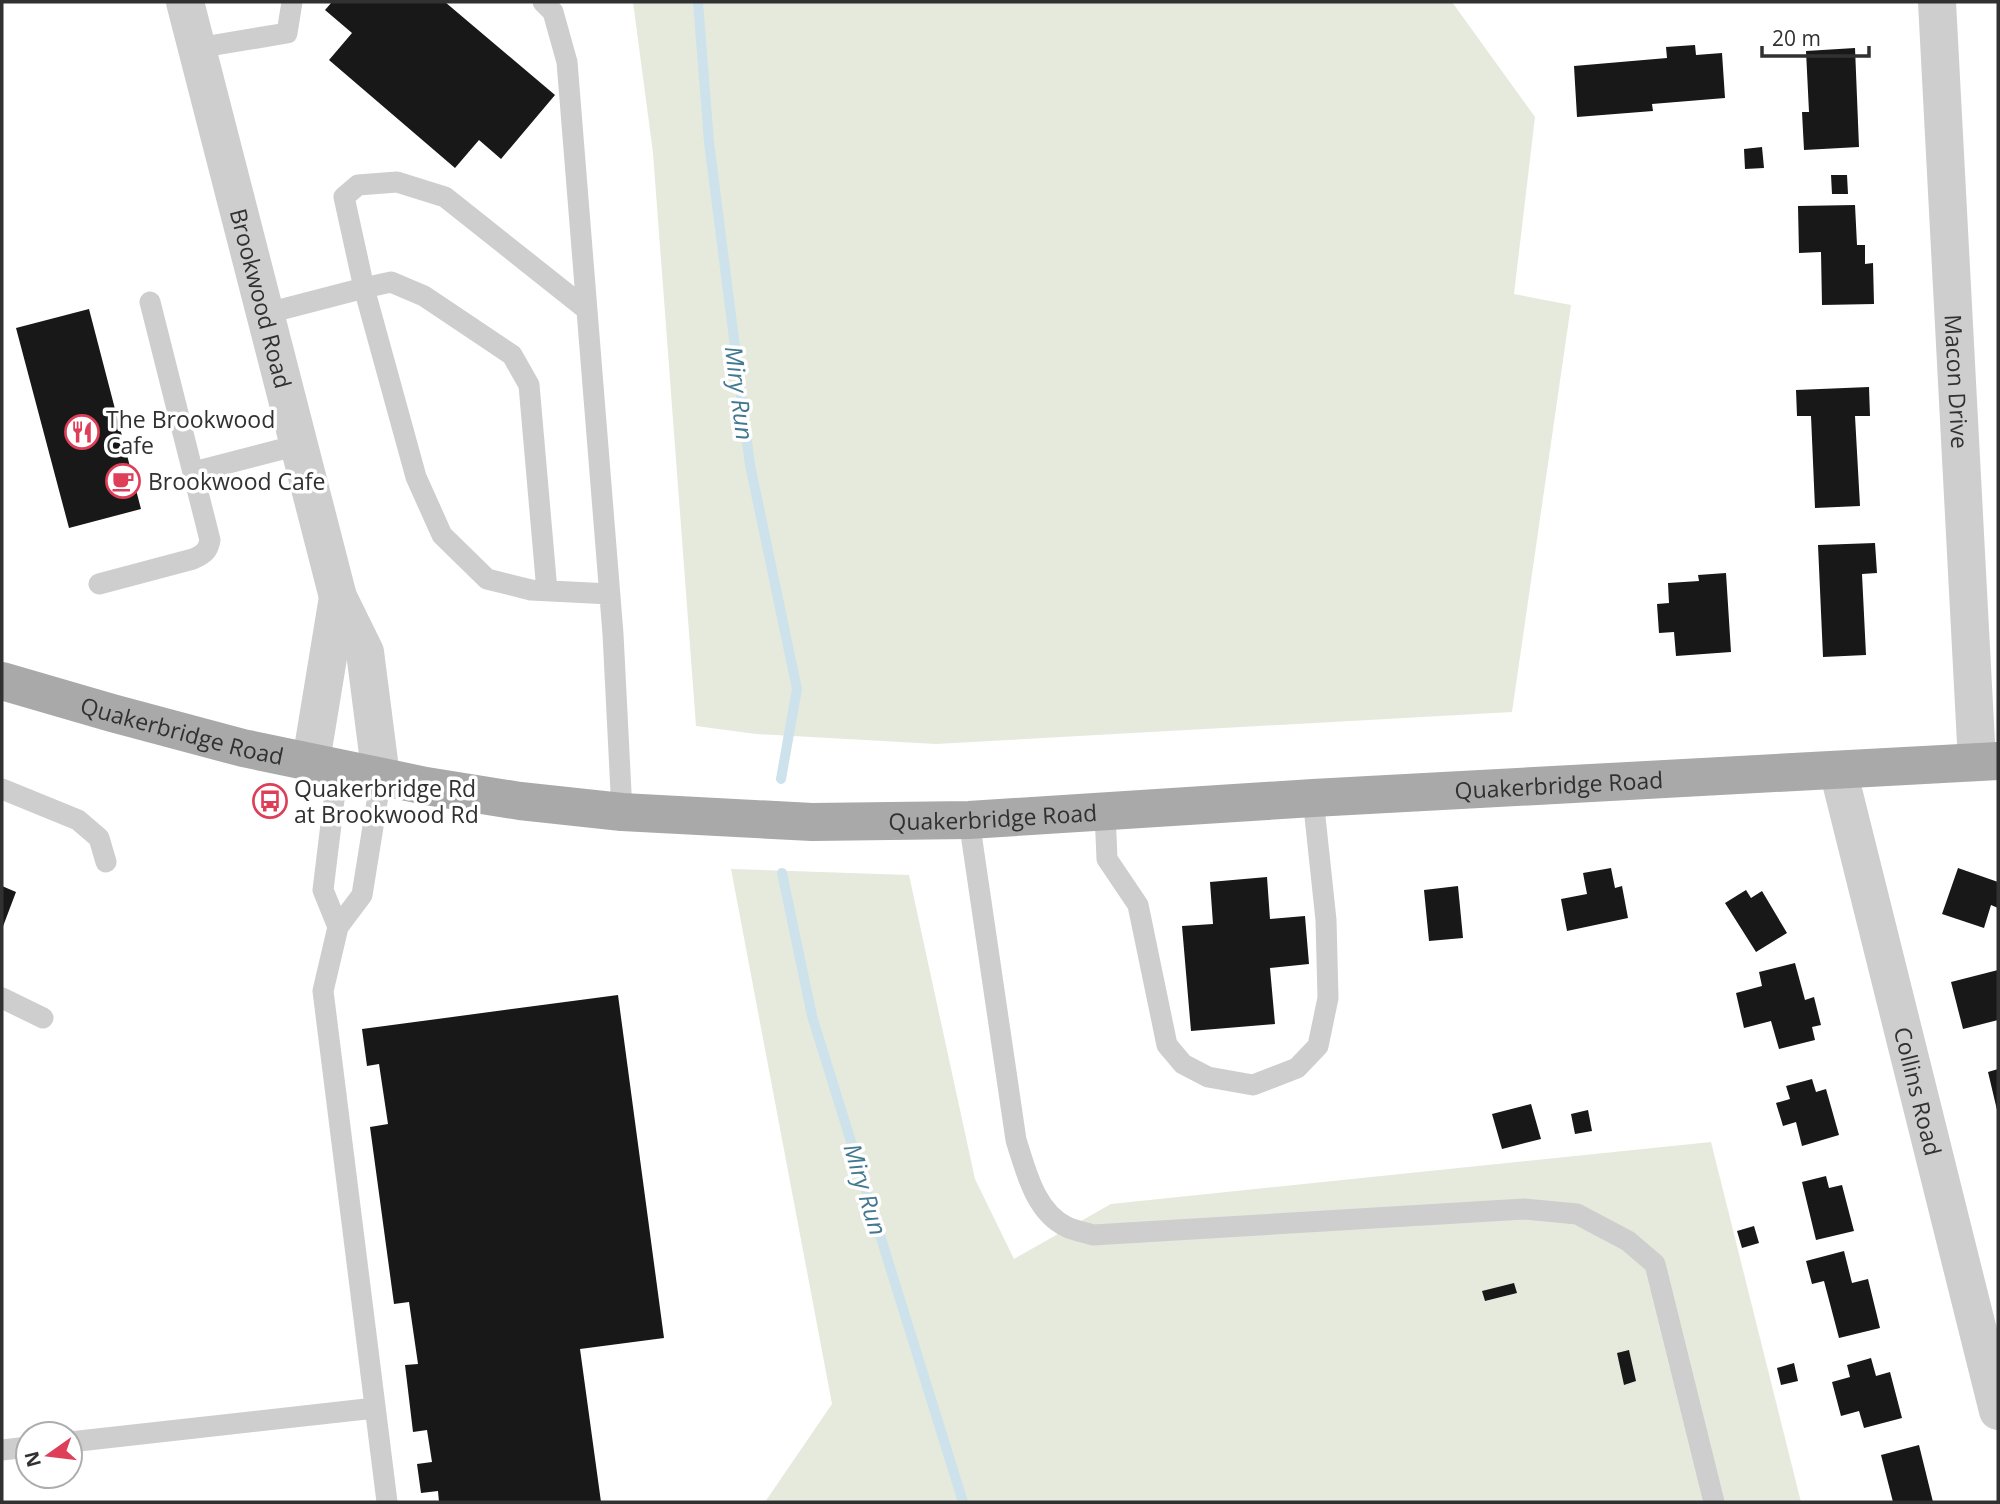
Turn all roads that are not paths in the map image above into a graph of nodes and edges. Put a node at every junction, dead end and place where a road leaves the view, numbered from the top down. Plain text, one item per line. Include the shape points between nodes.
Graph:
1 (185, 2) edge
2 (292, 2) edge
3 (543, 2) edge
4 (1937, 2) edge
5 (197, 48) junction
6 (364, 288) junction
7 (150, 302) dead end
8 (586, 309) junction
9 (264, 314) junction
10 (299, 445) junction
11 (194, 472) junction
12 (99, 584) dead end
13 (547, 591) junction
14 (610, 594) junction
15 (338, 597) junction
16 (2, 681) edge
17 (1988, 761) edge
18 (324, 764) junction
19 (1838, 770) junction
20 (381, 777) junction
21 (2, 789) edge
22 (1313, 798) junction
23 (622, 812) junction
24 (1105, 812) junction
25 (969, 820) junction
26 (106, 862) dead end
27 (338, 927) junction
28 (2, 998) edge
29 (43, 1018) dead end
30 (375, 1408) junction
31 (1998, 1411) edge
32 (84, 1440) edge
33 (387, 1502) edge
34 (1714, 1502) edge

1 - 5 street, Brookwood Road
2 - 5 lane via 288,33
3 - 8 lane via 553,12 567,62
4 - 17 street, Macon Drive
5 - 9 street, Brookwood Road
6 - 8 lane via 344,197 358,185 397,182 445,197
6 - 9 lane
6 - 13 lane via 416,477 442,535 487,579
6 - 13 lane via 391,282 424,296 512,355 529,385
7 - 11 lane
8 - 14 lane
9 - 10 street, Brookwood Road
10 - 11 lane
10 - 15 street, Brookwood Road
11 - 12 lane via 210,540 204,554
13 - 14 lane
14 - 23 lane
15 - 18 street, Brookwood Road
15 - 20 street, Brookwood Road via 365,652
16 - 18 main road, Quakerbridge Road via 243,748
17 - 19 main road, Quakerbridge Road
18 - 20 main road, Quakerbridge Road
18 - 27 lane via 323,890
19 - 22 main road, Quakerbridge Road
19 - 31 street, Collins Road
20 - 23 main road, Quakerbridge Road via 520,801
20 - 27 lane via 362,895
21 - 26 lane via 78,820 99,838
22 - 24 main road, Quakerbridge Road
22 - 24 lane via 1326,920 1328,998 1318,1046 1297,1068 1254,1085 1208,1077 1183,1064 1167,1045 1138,905 1107,859
23 - 25 main road, Quakerbridge Road via 812,822
24 - 25 main road, Quakerbridge Road
25 - 34 lane via 1016,1140 1031,1186 1044,1208 1066,1227 1094,1235 1524,1209 1577,1214 1628,1241 1655,1264
27 - 30 lane via 323,992
28 - 29 lane
30 - 32 lane
30 - 33 lane

